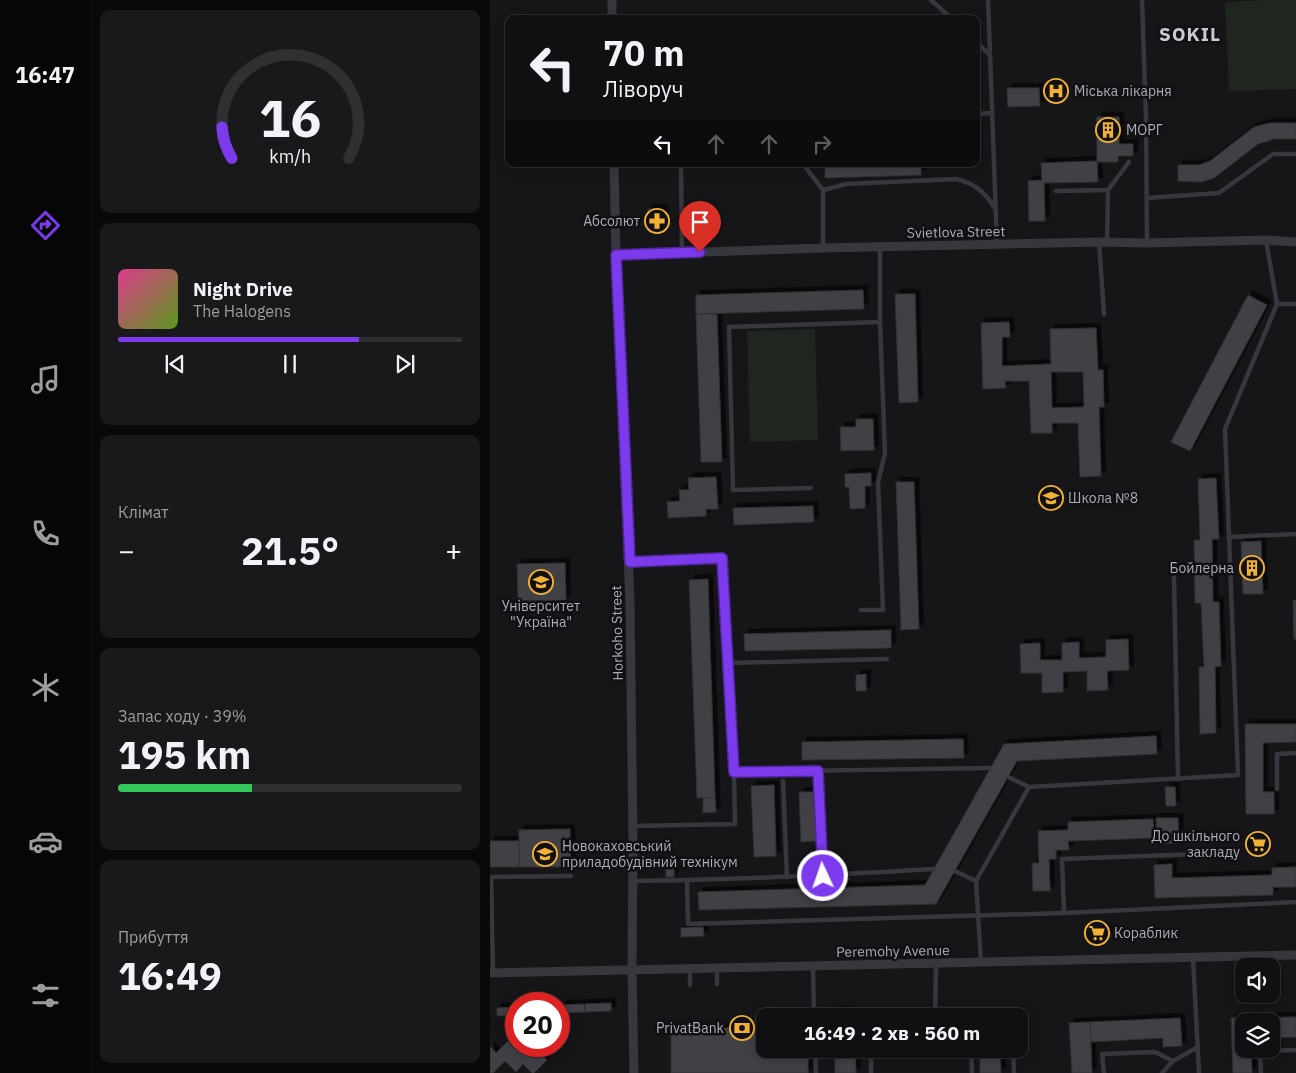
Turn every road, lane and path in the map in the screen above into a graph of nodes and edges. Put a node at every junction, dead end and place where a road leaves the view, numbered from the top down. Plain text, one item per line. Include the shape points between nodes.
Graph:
1 (612, 0) edge
2 (932, 0) edge
3 (988, 0) edge
4 (1142, 0) edge
5 (612, 15) edge
6 (948, 15) edge
7 (980, 46) edge
8 (990, 55) junction
9 (992, 113) junction
10 (980, 114) edge
11 (1296, 154) edge
12 (1129, 162) dead end
13 (614, 167) edge
14 (681, 167) edge
15 (805, 167) edge
16 (823, 190) junction
17 (1108, 190) junction
18 (1056, 191) dead end
19 (1147, 198) junction
20 (995, 209) junction
21 (1266, 240) junction
22 (1296, 242) edge
23 (1103, 243) junction
24 (1147, 243) junction
25 (997, 245) junction
26 (823, 248) junction
27 (880, 248) junction
28 (682, 252) junction
29 (616, 255) junction
30 (1277, 304) junction
31 (1296, 304) edge
32 (1104, 314) dead end
33 (880, 322) junction
34 (811, 488) dead end
35 (1296, 534) edge
36 (1229, 537) junction
37 (630, 562) junction
38 (1174, 577) dead end
39 (861, 610) dead end
40 (887, 660) dead end
41 (728, 663) junction
42 (1296, 753) edge
43 (990, 768) dead end
44 (818, 771) junction
45 (734, 772) junction
46 (1008, 776) dead end
47 (1178, 779) junction
48 (783, 781) dead end
49 (1030, 787) junction
50 (1278, 789) dead end
51 (632, 826) junction
52 (1200, 854) dead end
53 (934, 869) dead end
54 (955, 870) dead end
55 (570, 876) dead end
56 (823, 876) junction
57 (491, 877) edge
58 (787, 877) junction
59 (687, 880) junction
60 (633, 881) junction
61 (976, 881) junction
62 (1296, 902) edge
63 (1064, 913) junction
64 (979, 915) junction
65 (1296, 955) edge
66 (1193, 958) junction
67 (981, 962) junction
68 (936, 963) junction
69 (814, 966) junction
70 (717, 968) junction
71 (690, 969) junction
72 (632, 970) junction
73 (492, 973) edge
74 (717, 984) dead end
75 (690, 985) dead end
76 (814, 1008) edge
77 (935, 1008) edge
78 (1198, 1048) junction
79 (1296, 1050) edge
80 (815, 1058) edge
81 (871, 1058) edge
82 (971, 1058) edge
83 (1013, 1058) edge
84 (1173, 1061) junction
85 (634, 1073) edge
86 (816, 1073) edge
87 (871, 1073) edge
88 (972, 1073) edge
89 (1014, 1073) edge
90 (1104, 1073) edge
91 (1162, 1073) edge
92 (1199, 1073) edge
93 (1261, 1073) edge

1 - 5 street
2 - 6 lane
3 - 8 lane
4 - 19 lane
7 - 8 lane
8 - 9 lane
9 - 10 lane
9 - 20 lane
11 - 19 lane via 1273,154 1219,193
12 - 17 lane
13 - 29 street, Horkoho Street
14 - 28 lane
15 - 16 lane
16 - 20 lane via 846,184 956,179 981,190
16 - 26 lane
17 - 18 lane
17 - 23 lane
19 - 24 lane
20 - 25 lane
21 - 22 street, Svietlova Street
21 - 24 street, Svietlova Street
21 - 30 lane
23 - 24 street, Svietlova Street
23 - 25 street, Svietlova Street
23 - 32 lane
25 - 27 street, Svietlova Street
26 - 27 street, Svietlova Street
26 - 28 street, Svietlova Street
27 - 33 lane
28 - 29 street, Svietlova Street
29 - 37 street, Horkoho Street
30 - 31 lane
30 - 36 lane via 1225,429
33 - 34 lane via 729,327 733,490
33 - 39 lane via 885,452 878,482 883,610
35 - 36 lane
36 - 47 lane via 1238,775
37 - 41 lane via 722,558
37 - 51 street, Horkoho Street
38 - 47 lane
40 - 41 lane
41 - 45 lane
42 - 50 lane via 1277,754
43 - 44 lane
44 - 45 lane
44 - 56 lane
45 - 51 lane via 735,824
46 - 49 lane
47 - 49 lane
48 - 58 lane
49 - 61 lane
51 - 60 street, Horkoho Street
52 - 63 lane via 1062,859
53 - 56 lane
54 - 61 lane
55 - 57 lane
56 - 58 lane
57 - 73 lane
58 - 59 lane
59 - 60 lane
59 - 64 lane via 688,924
60 - 72 street, Horkoho Street
61 - 64 lane
62 - 63 lane
63 - 64 lane
64 - 67 lane
65 - 66 street, Peremohy Avenue
66 - 67 street, Peremohy Avenue
66 - 78 lane
67 - 68 street, Peremohy Avenue
68 - 69 street, Peremohy Avenue
68 - 77 lane
69 - 70 street, Peremohy Avenue
69 - 76 lane
70 - 71 street, Peremohy Avenue
70 - 74 lane
71 - 72 street, Peremohy Avenue
71 - 75 lane
72 - 73 street, Peremohy Avenue
72 - 85 street, Horkoho Street
78 - 84 lane
78 - 92 lane
79 - 93 lane via 1260,1051
80 - 86 lane
81 - 87 lane
82 - 88 lane
83 - 89 lane
84 - 90 lane via 1155,1052 1102,1054
84 - 91 lane

